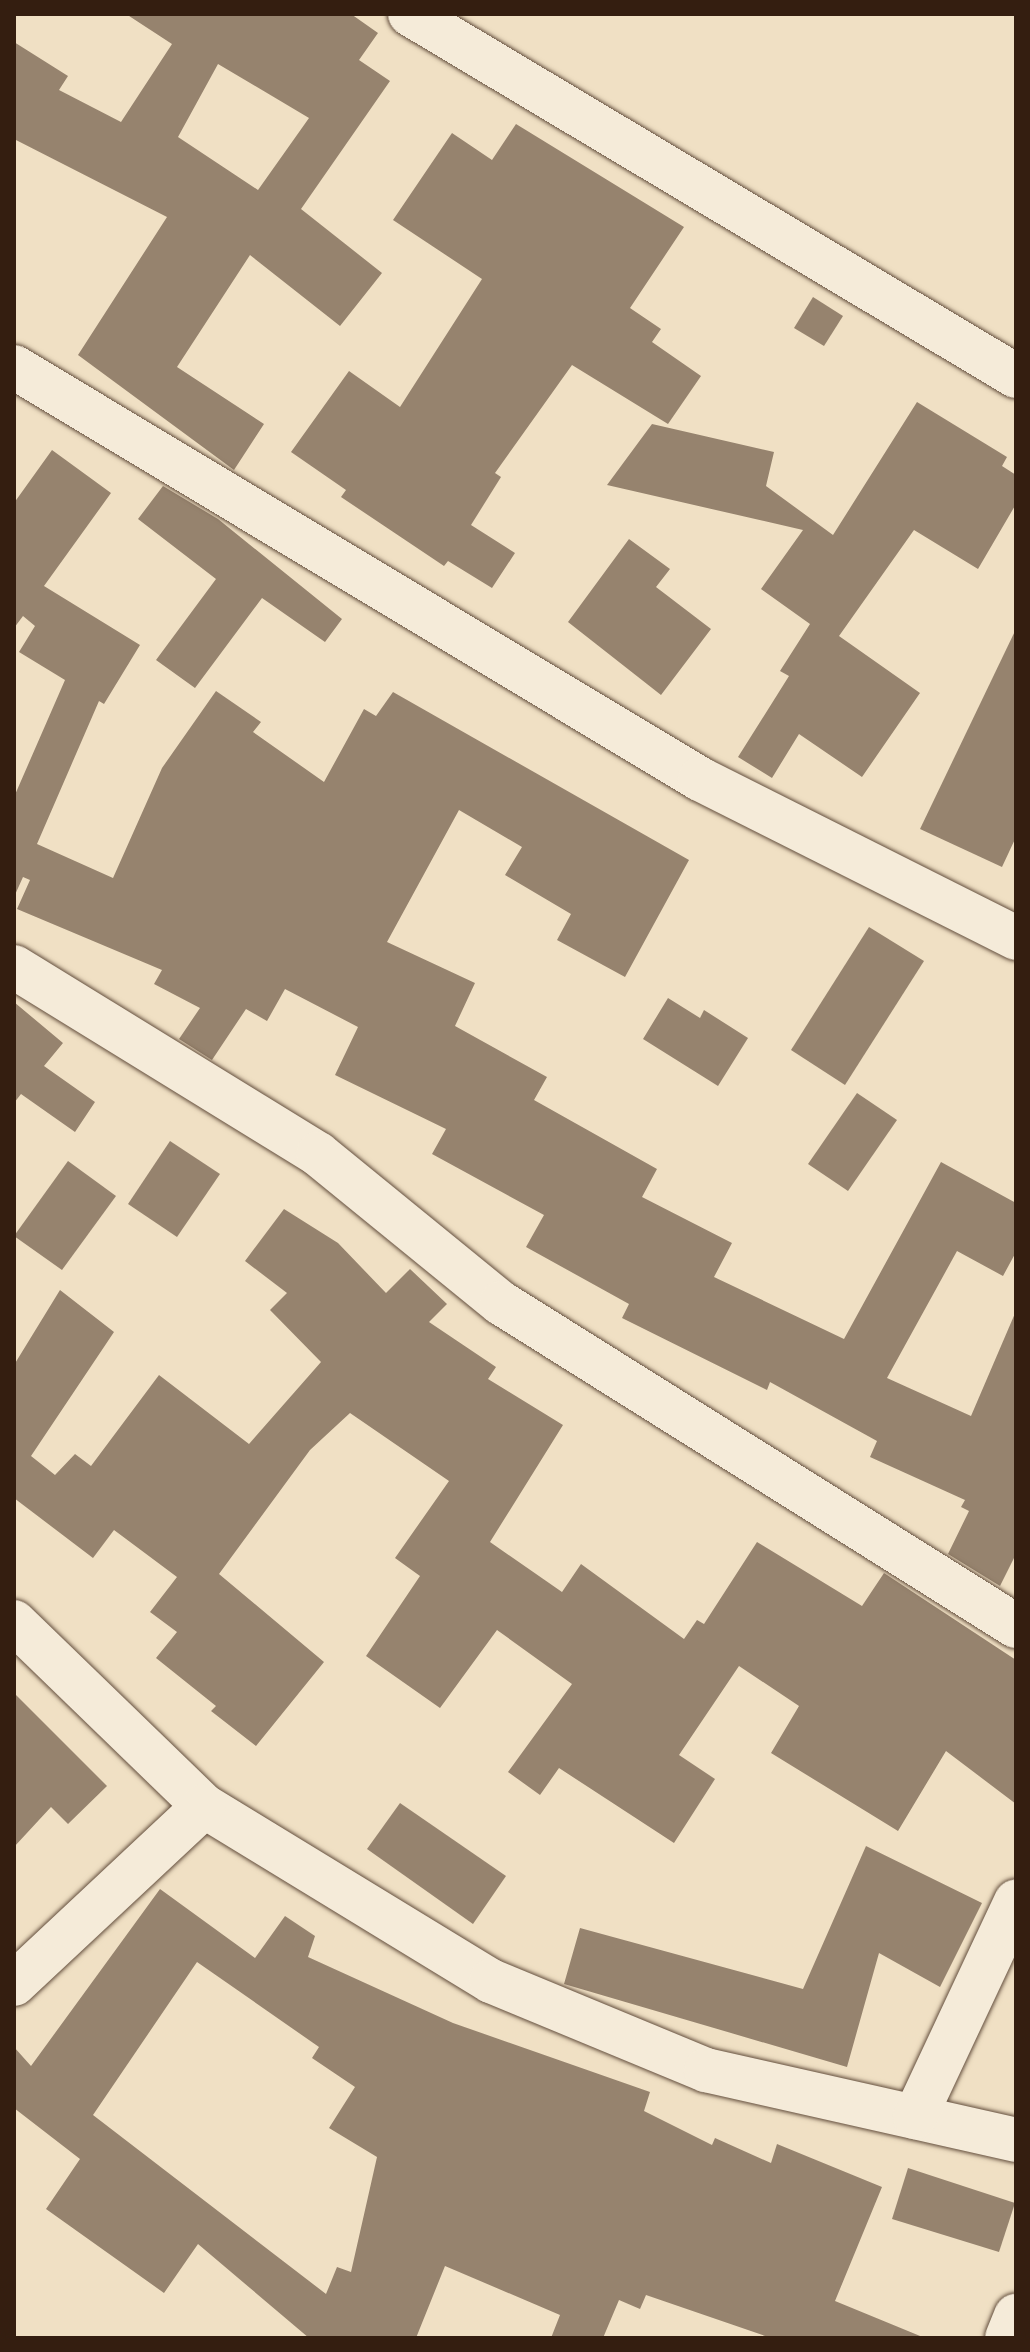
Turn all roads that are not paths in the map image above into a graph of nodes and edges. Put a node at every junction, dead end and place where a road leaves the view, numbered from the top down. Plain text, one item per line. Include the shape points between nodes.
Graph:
1 (410, 14) edge
2 (14, 367) edge
3 (1016, 376) edge
4 (1016, 938) edge
5 (14, 967) edge
6 (14, 1622) edge
7 (1016, 1626) edge
8 (204, 1806) junction
9 (1016, 1901) edge
10 (14, 1984) edge
11 (915, 2117) junction
12 (1016, 2140) edge
13 (1016, 2316) edge
14 (1007, 2338) edge

1 - 3 street
2 - 4 street via 700,779
5 - 7 street via 318,1154 501,1303
6 - 8 street
8 - 10 street
8 - 11 street via 491,1981 706,2070
9 - 11 street
11 - 12 street
13 - 14 street

